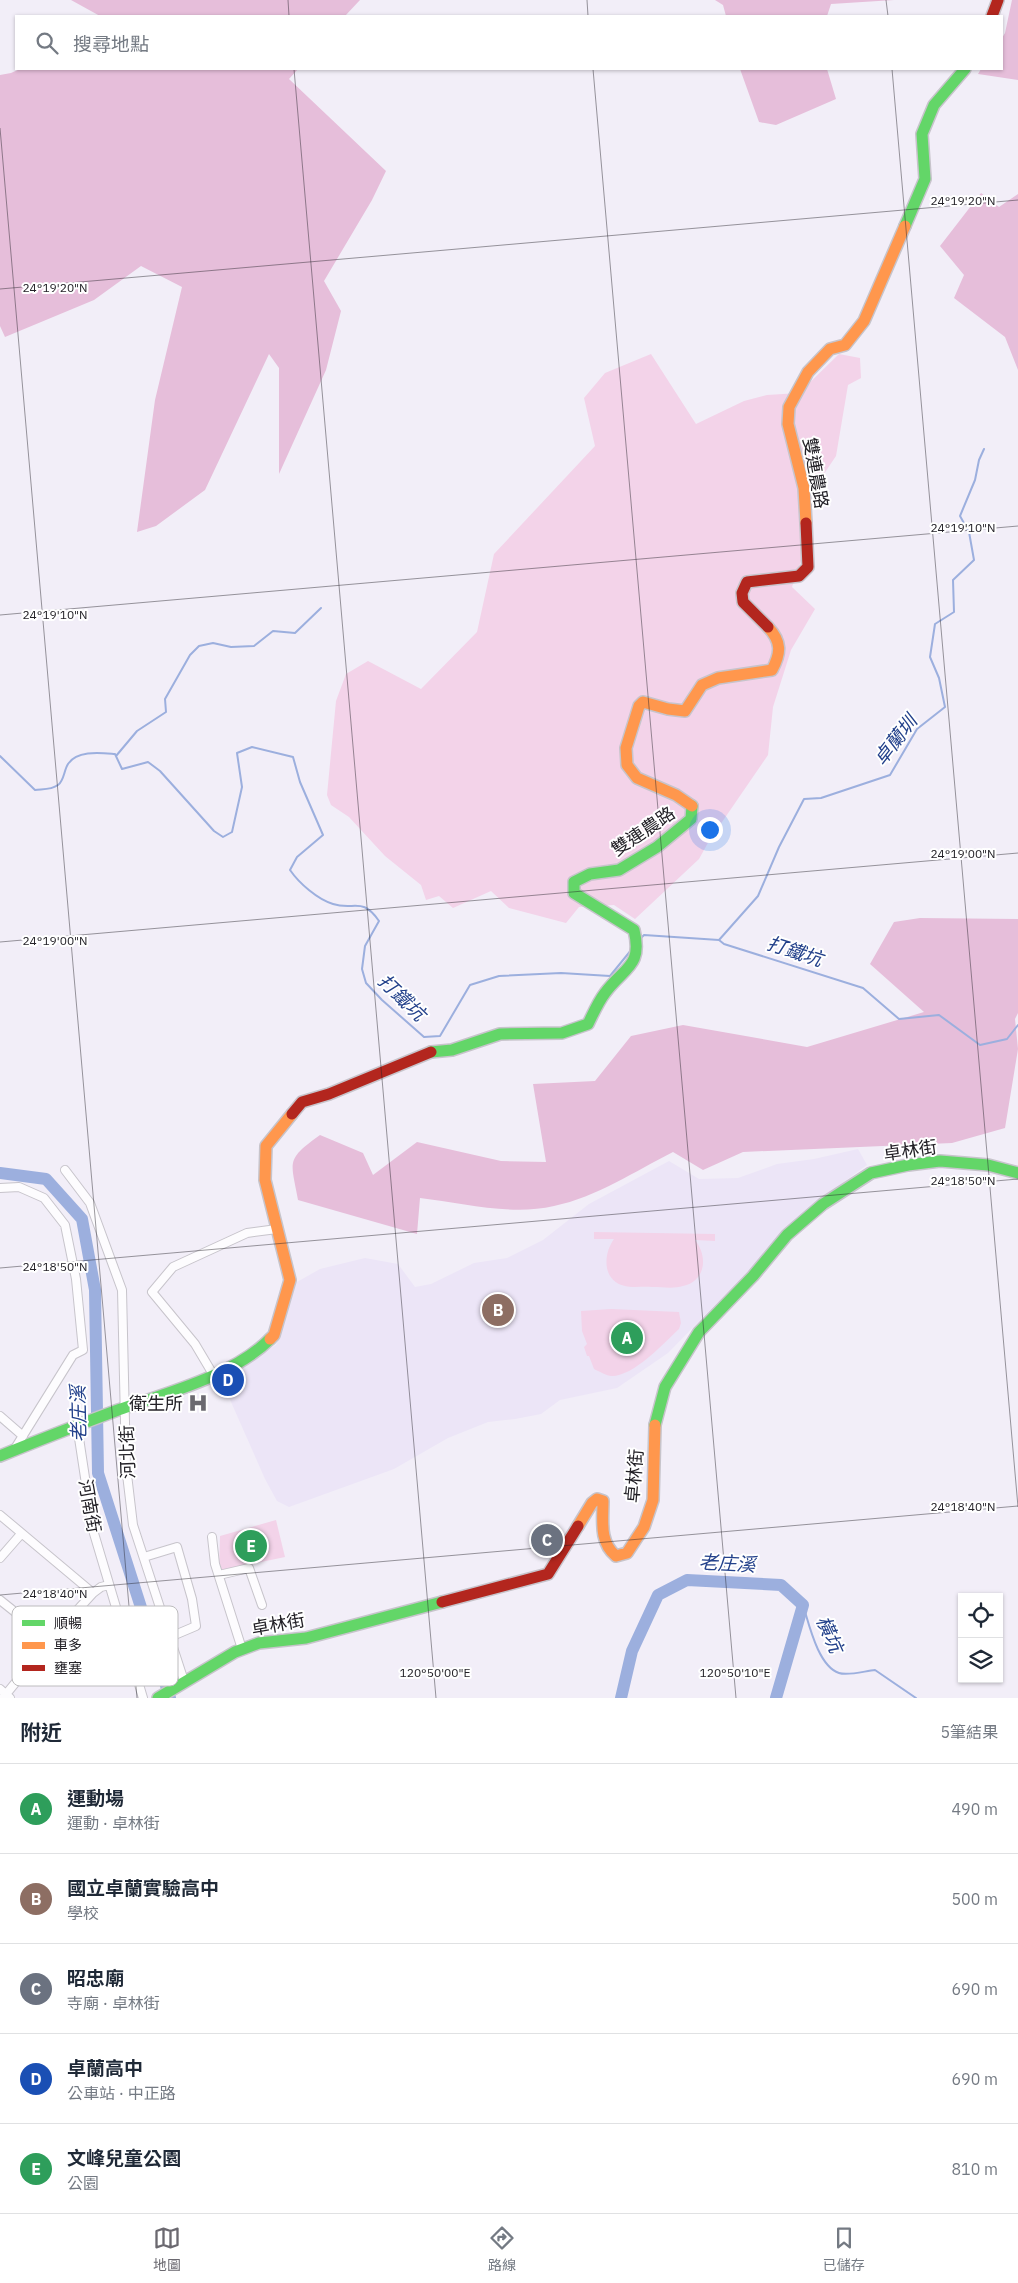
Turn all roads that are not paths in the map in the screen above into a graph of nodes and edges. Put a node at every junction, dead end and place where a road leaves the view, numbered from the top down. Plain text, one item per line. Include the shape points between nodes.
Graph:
1 (998, 0) edge
2 (992, 15) edge
3 (964, 70) edge
4 (65, 1170) dead end
5 (1018, 1173) edge
6 (0, 1188) edge
7 (277, 1229) junction
8 (214, 1376) junction
9 (126, 1408) junction
10 (0, 1416) edge
11 (80, 1424) junction
12 (23, 1436) junction
13 (14, 1450) junction
14 (0, 1456) edge
15 (0, 1515) edge
16 (21, 1534) junction
17 (212, 1537) dead end
18 (144, 1557) junction
19 (0, 1558) edge
20 (219, 1575) junction
21 (109, 1585) junction
22 (93, 1593) junction
23 (0, 1600) edge
24 (262, 1605) dead end
25 (81, 1606) edge
26 (115, 1606) edge
27 (160, 1606) edge
28 (12, 1610) edge
29 (178, 1634) edge
30 (242, 1649) junction
31 (178, 1662) edge
32 (184, 1681) junction
33 (178, 1685) edge
34 (139, 1686) edge
35 (176, 1686) edge
36 (143, 1698) edge
37 (158, 1698) edge

1 - 2 street
3 - 7 street, 雙連農路 via 934,105 922,134 925,179 864,321 845,345 830,349 808,372 788,407 788,424 804,488 808,567 799,576 748,582 742,593 743,602 775,634 781,651 778,661 772,670 718,678 702,685 685,711 668,711 643,702 639,706 626,748 627,765 637,778 676,795 693,807 691,819 657,847 619,870 590,874 574,882 574,893 634,930 638,947 633,963 604,994 588,1024 562,1033 500,1034 452,1050 430,1052 302,1102 266,1146 265,1180
4 - 9 street, 河北街 via 90,1203 122,1290
5 - 30 street, 卓林街 via 988,1164 940,1161 871,1173 823,1204 787,1235 753,1276 698,1332 665,1387 655,1420 652,1500 644,1527 627,1553 616,1556 608,1551 604,1541 603,1501 597,1499 548,1574 306,1638 259,1643
6 - 12 street via 19,1187 44,1198 65,1225 76,1279 83,1350 73,1354
7 - 8 street via 290,1280 274,1335 262,1347
7 - 8 street via 247,1234 173,1267 152,1292 195,1344
8 - 9 street
9 - 11 street
9 - 18 street, 河北街 via 126,1466 133,1525
10 - 12 street
11 - 13 street
11 - 21 street, 河南街 via 93,1530
12 - 13 street
13 - 14 street
15 - 16 street
16 - 19 street
16 - 22 street
17 - 20 street
18 - 27 street, 河北街
18 - 29 street via 177,1547 196,1626
20 - 24 street via 249,1568
20 - 30 street
21 - 22 street
21 - 26 street, 河南街
22 - 25 street
23 - 28 street
30 - 32 street, 卓林街
31 - 32 street, 河北街
32 - 33 street, 卓林街
34 - 36 street, 河南街
35 - 37 street, 卓林街

